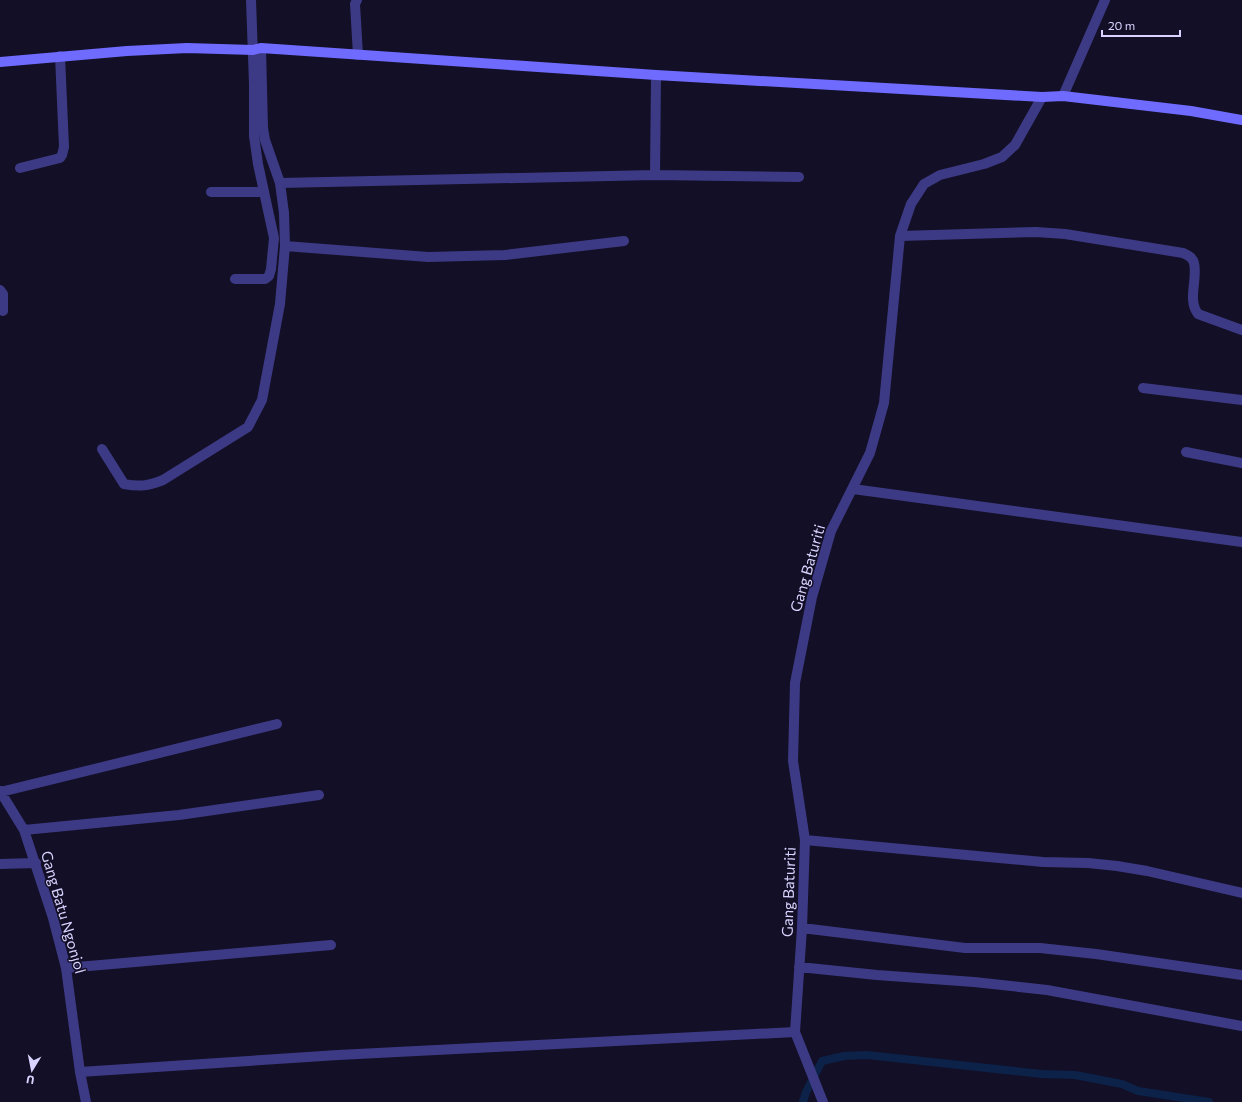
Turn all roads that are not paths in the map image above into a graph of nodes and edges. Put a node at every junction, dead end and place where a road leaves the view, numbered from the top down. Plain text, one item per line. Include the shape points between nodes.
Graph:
1 (251, 0) edge
2 (357, 0) edge
3 (1106, 0) edge
4 (257, 49) junction
5 (358, 55) junction
6 (60, 56) junction
7 (0, 62) edge
8 (656, 75) junction
9 (1063, 96) junction
10 (1042, 97) junction
11 (1242, 120) edge
12 (20, 168) dead end
13 (655, 175) junction
14 (799, 178) dead end
15 (280, 183) junction
16 (211, 192) dead end
17 (264, 192) junction
18 (900, 236) junction
19 (624, 241) dead end
20 (285, 246) junction
21 (236, 279) dead end
22 (0, 290) edge
23 (3, 311) dead end
24 (1242, 330) edge
25 (1143, 388) dead end
26 (1242, 400) edge
27 (102, 449) dead end
28 (1186, 452) dead end
29 (1242, 463) edge
30 (853, 489) junction
31 (1242, 542) edge
32 (278, 724) dead end
33 (0, 791) edge
34 (319, 795) dead end
35 (24, 830) junction
36 (805, 840) junction
37 (36, 863) junction
38 (0, 864) edge
39 (1242, 893) edge
40 (802, 928) junction
41 (331, 946) dead end
42 (799, 967) junction
43 (66, 968) junction
44 (1242, 975) edge
45 (1242, 1026) edge
46 (795, 1032) junction
47 (80, 1072) junction
48 (86, 1102) edge
49 (823, 1102) edge

1 - 4 street
2 - 5 street
3 - 9 street
4 - 5 street
4 - 6 street via 187,48
4 - 15 street via 262,128
4 - 17 street via 254,136
5 - 8 street
6 - 7 street
6 - 12 street via 64,147 62,155 60,158
8 - 10 street
8 - 13 street
9 - 10 street
9 - 11 street via 1191,111
10 - 18 street, Gang Baturiti via 1015,144 1002,157 940,175 924,184 911,204
13 - 14 street
13 - 15 street
15 - 20 street
16 - 17 street
17 - 21 street via 274,238 271,270 265,279
18 - 24 street via 1036,232 1065,234 1183,253 1190,256 1194,262 1193,303 1198,314
18 - 30 street, Gang Baturiti via 884,402 870,453
19 - 20 street via 505,256 428,257
20 - 27 street via 280,304 262,400 248,427 163,480 148,486 124,484
22 - 23 street via 3,294
25 - 26 street
28 - 29 street
30 - 31 street
30 - 36 street, Gang Baturiti via 831,531 812,597 795,683 793,761
32 - 33 street
33 - 35 street, Gang Batu Ngonjol
34 - 35 street via 179,815
35 - 37 street, Gang Batu Ngonjol
36 - 39 street via 1043,862 1117,866
36 - 40 street, Gang Baturiti
37 - 38 street
37 - 43 street, Gang Batu Ngonjol
40 - 42 street, Gang Baturiti
40 - 44 street via 965,948 1040,948
41 - 43 street
42 - 45 street via 1047,990
42 - 46 street, Gang Baturiti
43 - 47 street, Gang Batu Ngonjol
46 - 47 street via 338,1054
46 - 49 street, Gang Baturiti
47 - 48 street, Gang Batu Ngonjol

